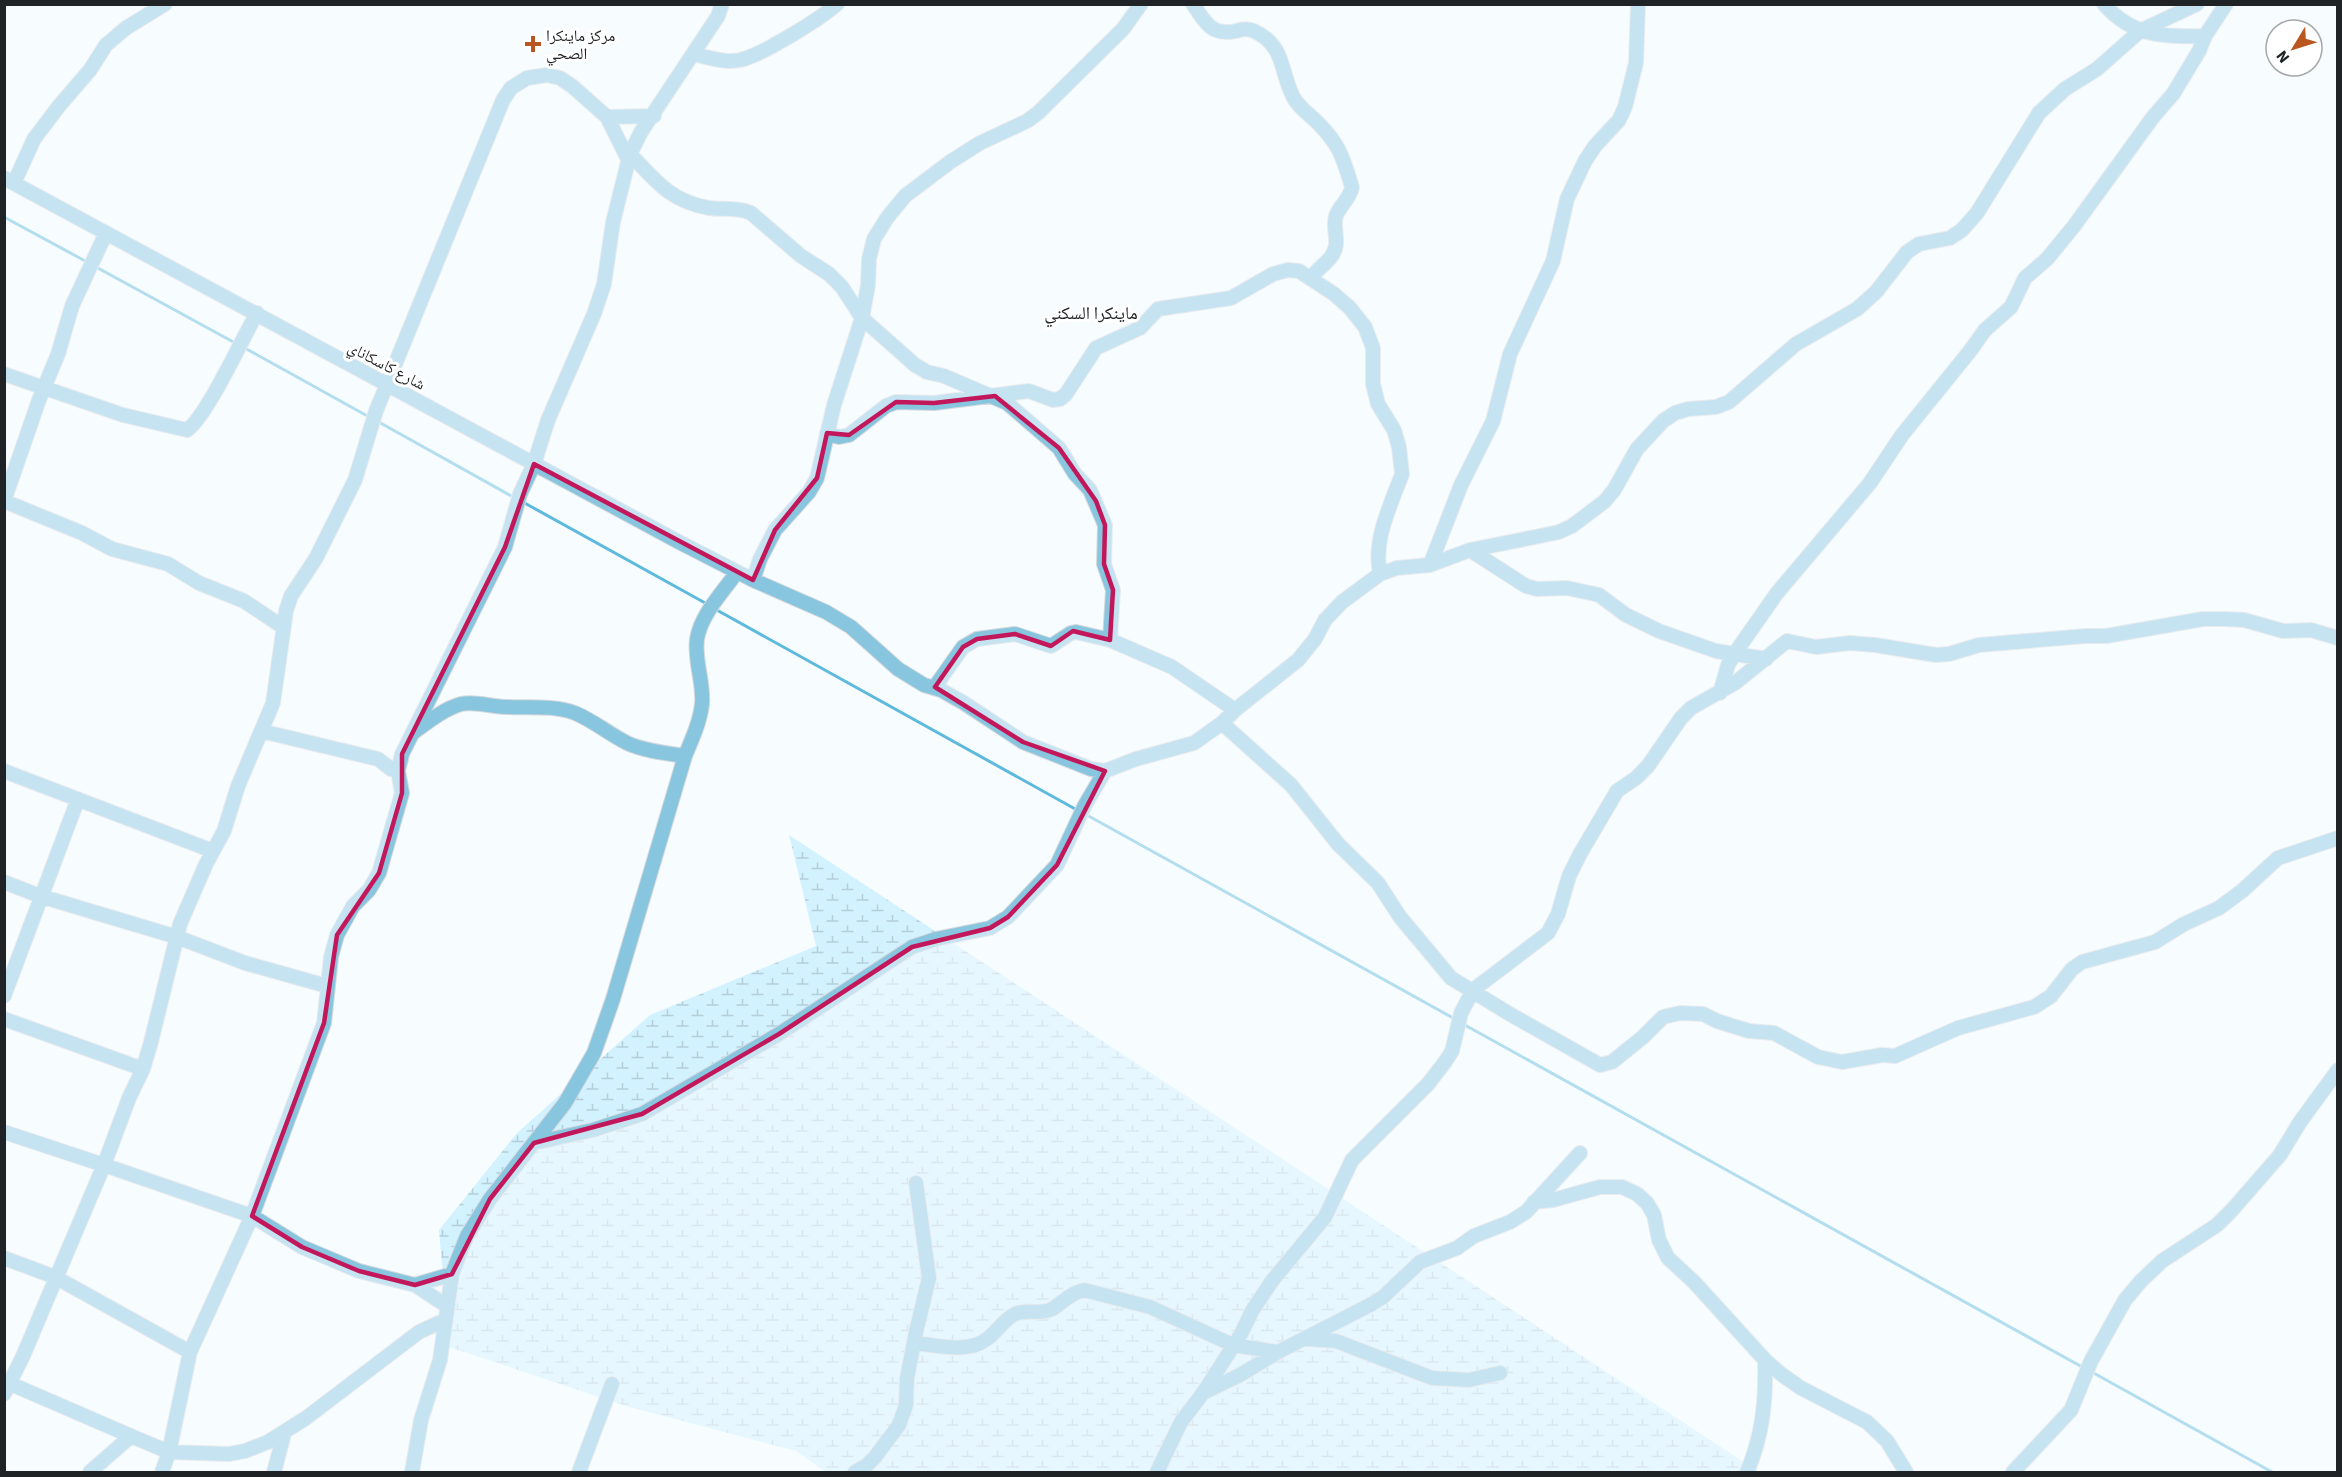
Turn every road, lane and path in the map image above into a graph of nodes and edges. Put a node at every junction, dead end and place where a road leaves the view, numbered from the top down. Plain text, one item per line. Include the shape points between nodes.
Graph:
1 (165, 4) edge
2 (722, 4) edge
3 (837, 4) edge
4 (1141, 4) edge
5 (1194, 4) edge
6 (1638, 4) edge
7 (2104, 4) edge
8 (2197, 4) edge
9 (2226, 4) edge
10 (2140, 31) junction
11 (2205, 36) junction
12 (694, 54) junction
13 (654, 116) junction
14 (607, 117) junction
15 (629, 157) junction
16 (9, 181) edge
17 (106, 233) junction
18 (1311, 278) junction
19 (257, 313) junction
20 (862, 318) junction
21 (4, 374) edge
22 (387, 384) junction
23 (44, 388) junction
24 (995, 396) junction
25 (827, 433) junction
26 (534, 464) junction
27 (4, 501) edge
28 (1470, 550) junction
29 (1430, 565) junction
30 (737, 572) junction
31 (1380, 574) junction
32 (753, 580) junction
33 (283, 627) junction
34 (2337, 638) edge
35 (1110, 640) junction
36 (1735, 653) junction
37 (1766, 659) junction
38 (934, 688) junction
39 (1720, 693) junction
40 (1235, 710) junction
41 (1222, 723) junction
42 (261, 731) junction
43 (411, 734) junction
44 (402, 754) junction
45 (685, 756) junction
46 (378, 759) junction
47 (4, 771) edge
48 (398, 771) junction
49 (1105, 771) junction
50 (78, 799) junction
51 (2337, 838) edge
52 (213, 851) junction
53 (4, 882) edge
54 (40, 896) junction
55 (177, 937) junction
56 (327, 986) junction
57 (1473, 990) junction
58 (4, 996) edge
59 (4, 1020) edge
60 (143, 1069) junction
61 (2337, 1070) edge
62 (4, 1132) edge
63 (534, 1143) junction
64 (1580, 1153) dead end
65 (104, 1165) junction
66 (916, 1183) dead end
67 (1534, 1202) junction
68 (252, 1216) junction
69 (4, 1258) edge
70 (452, 1274) junction
71 (55, 1277) junction
72 (415, 1285) junction
73 (446, 1313) junction
74 (1304, 1339) junction
75 (914, 1343) junction
76 (1233, 1345) junction
77 (190, 1352) junction
78 (1278, 1352) junction
79 (1765, 1360) junction
80 (1500, 1373) dead end
81 (612, 1384) dead end
82 (6, 1386) edge
83 (1203, 1393) junction
84 (284, 1434) junction
85 (131, 1436) junction
86 (169, 1452) junction
87 (1908, 1472) edge
88 (90, 1473) edge
89 (162, 1473) edge
90 (274, 1473) edge
91 (412, 1473) edge
92 (579, 1473) edge
93 (855, 1473) edge
94 (1157, 1473) edge
95 (1747, 1473) edge
96 (2013, 1473) edge

1 - 16 street via 106,45 34,139
2 - 12 street
3 - 12 street via 755,55 728,61
4 - 20 street via 1123,29 1038,113 980,143 905,196 874,239
5 - 18 street via 1216,31 1254,31 1271,45 1282,60 1296,102 1341,150 1351,192 1335,218 1336,245 1332,256
6 - 29 street via 1636,63 1625,107 1585,161 1568,199 1553,261 1510,354 1493,421 1450,510
7 - 10 street via 2115,17
8 - 10 street
9 - 11 street
10 - 11 street
10 - 28 street via 2039,113 1962,231 1950,238 1919,244 1907,252 1876,292 1857,309 1796,344 1729,402 1688,409 1663,421 1637,449 1605,501 1572,526
11 - 36 street via 2173,94 2074,226 2025,278 2011,307 1980,336 1865,488 1777,593
12 - 13 street
13 - 14 street
13 - 15 street
14 - 15 street
14 - 22 street via 560,78 527,78 511,88
15 - 20 street via 680,200 695,206 750,213 842,286
15 - 26 street via 613,222 604,284
16 - 17 street, شارع كاسكاناي
17 - 19 street, شارع كاسكاناي
17 - 23 street via 72,306
18 - 24 street via 1288,270 1273,274 1231,298 1158,309 1140,328 1096,348 1060,399 1029,391
18 - 31 street via 1350,308 1365,327 1373,348 1373,384 1378,404 1399,447 1402,474 1378,543
19 - 22 street, شارع كاسكاناي
19 - 23 street via 208,402 193,426 186,430 123,415
20 - 24 street via 915,365
20 - 25 street
21 - 23 street
22 - 26 street, شارع كاسكاناي
22 - 33 street via 355,480 316,558 291,596
23 - 27 street
24 - 25 street via 927,404 896,402 849,435
24 - 35 street via 1059,448 1096,501 1106,525 1104,564 1113,590
25 - 32 street via 817,478 775,530
26 - 30 street, شارع كاسكاناي
26 - 43 street via 520,494 505,547
27 - 33 street via 112,549 168,564 199,583 244,601
28 - 29 street
28 - 36 street via 1526,586 1567,588 1599,595 1645,626 1701,647
29 - 31 street
30 - 32 street, شارع كاسكاناي
30 - 45 street via 703,622 697,639 702,702
31 - 40 street via 1342,602 1298,660
32 - 38 street, شارع كاسكاناي via 851,627 898,669
33 - 42 street via 273,703
34 - 37 street via 2311,630 2283,631 2244,620 2203,620 2106,636 1978,645 1936,655 1875,645 1816,647 1787,641
35 - 38 street via 1076,632 1051,646 1015,634 978,639 963,647
35 - 40 street via 1172,667
36 - 37 street
36 - 39 street
37 - 39 street
38 - 49 street, شارع كاسكاناي via 1023,742
39 - 57 street via 1691,708 1648,766 1617,791 1569,876 1548,933
40 - 41 street
41 - 49 street via 1194,743
41 - 57 street via 1291,785 1338,844 1378,883 1451,978
42 - 46 street
42 - 52 street
43 - 44 street
43 - 45 street via 461,704 539,706 573,712 628,743
44 - 46 street
44 - 48 street
45 - 63 street via 594,1053 565,1103
46 - 48 street
47 - 50 street
48 - 56 street via 402,793 382,863 369,890 344,919 331,957
49 - 63 street via 1057,865 1008,917 990,928 912,947 779,1034 642,1114
50 - 52 street
50 - 54 street
51 - 57 street via 2278,858 2219,908 2155,942 2082,962 2051,996 2034,1007 1958,1028 1895,1056 1842,1062 1818,1058 1774,1033 1749,1031 1702,1014 1680,1013 1663,1017 1612,1062 1600,1065
52 - 55 street
53 - 54 street
54 - 55 street
54 - 58 street
55 - 56 street via 245,963
55 - 60 street
56 - 68 street via 324,1023
57 - 76 street via 1445,1062 1352,1160 1325,1217 1272,1281
59 - 60 street
60 - 65 street
61 - 96 street via 2280,1155 2232,1210 2140,1281 2091,1361 2071,1410
62 - 65 street
63 - 70 street via 490,1199 467,1236
64 - 67 street
65 - 68 street
65 - 71 street
66 - 75 street via 929,1278
67 - 74 street via 1519,1217 1420,1262 1383,1296
67 - 79 street via 1600,1187 1622,1187 1637,1194 1654,1215 1668,1258
68 - 72 street via 302,1247 359,1271
68 - 77 street
69 - 71 street
70 - 72 street
70 - 73 street
71 - 77 street
71 - 82 street via 23,1356
72 - 73 street
73 - 84 street
73 - 91 street via 440,1360 421,1420
74 - 78 street
74 - 80 street via 1336,1341 1432,1378 1469,1380
75 - 76 street via 962,1348 976,1345 1013,1315 1052,1309 1084,1290 1150,1307
75 - 93 street via 906,1405 898,1425 875,1457
76 - 78 street
76 - 83 street
77 - 86 street
78 - 83 street
79 - 87 street via 1801,1388 1868,1422
79 - 95 street via 1766,1399
81 - 92 street
82 - 85 street
83 - 94 street via 1181,1422
84 - 86 street via 229,1454
84 - 90 street
85 - 86 street
85 - 88 street
86 - 89 street

